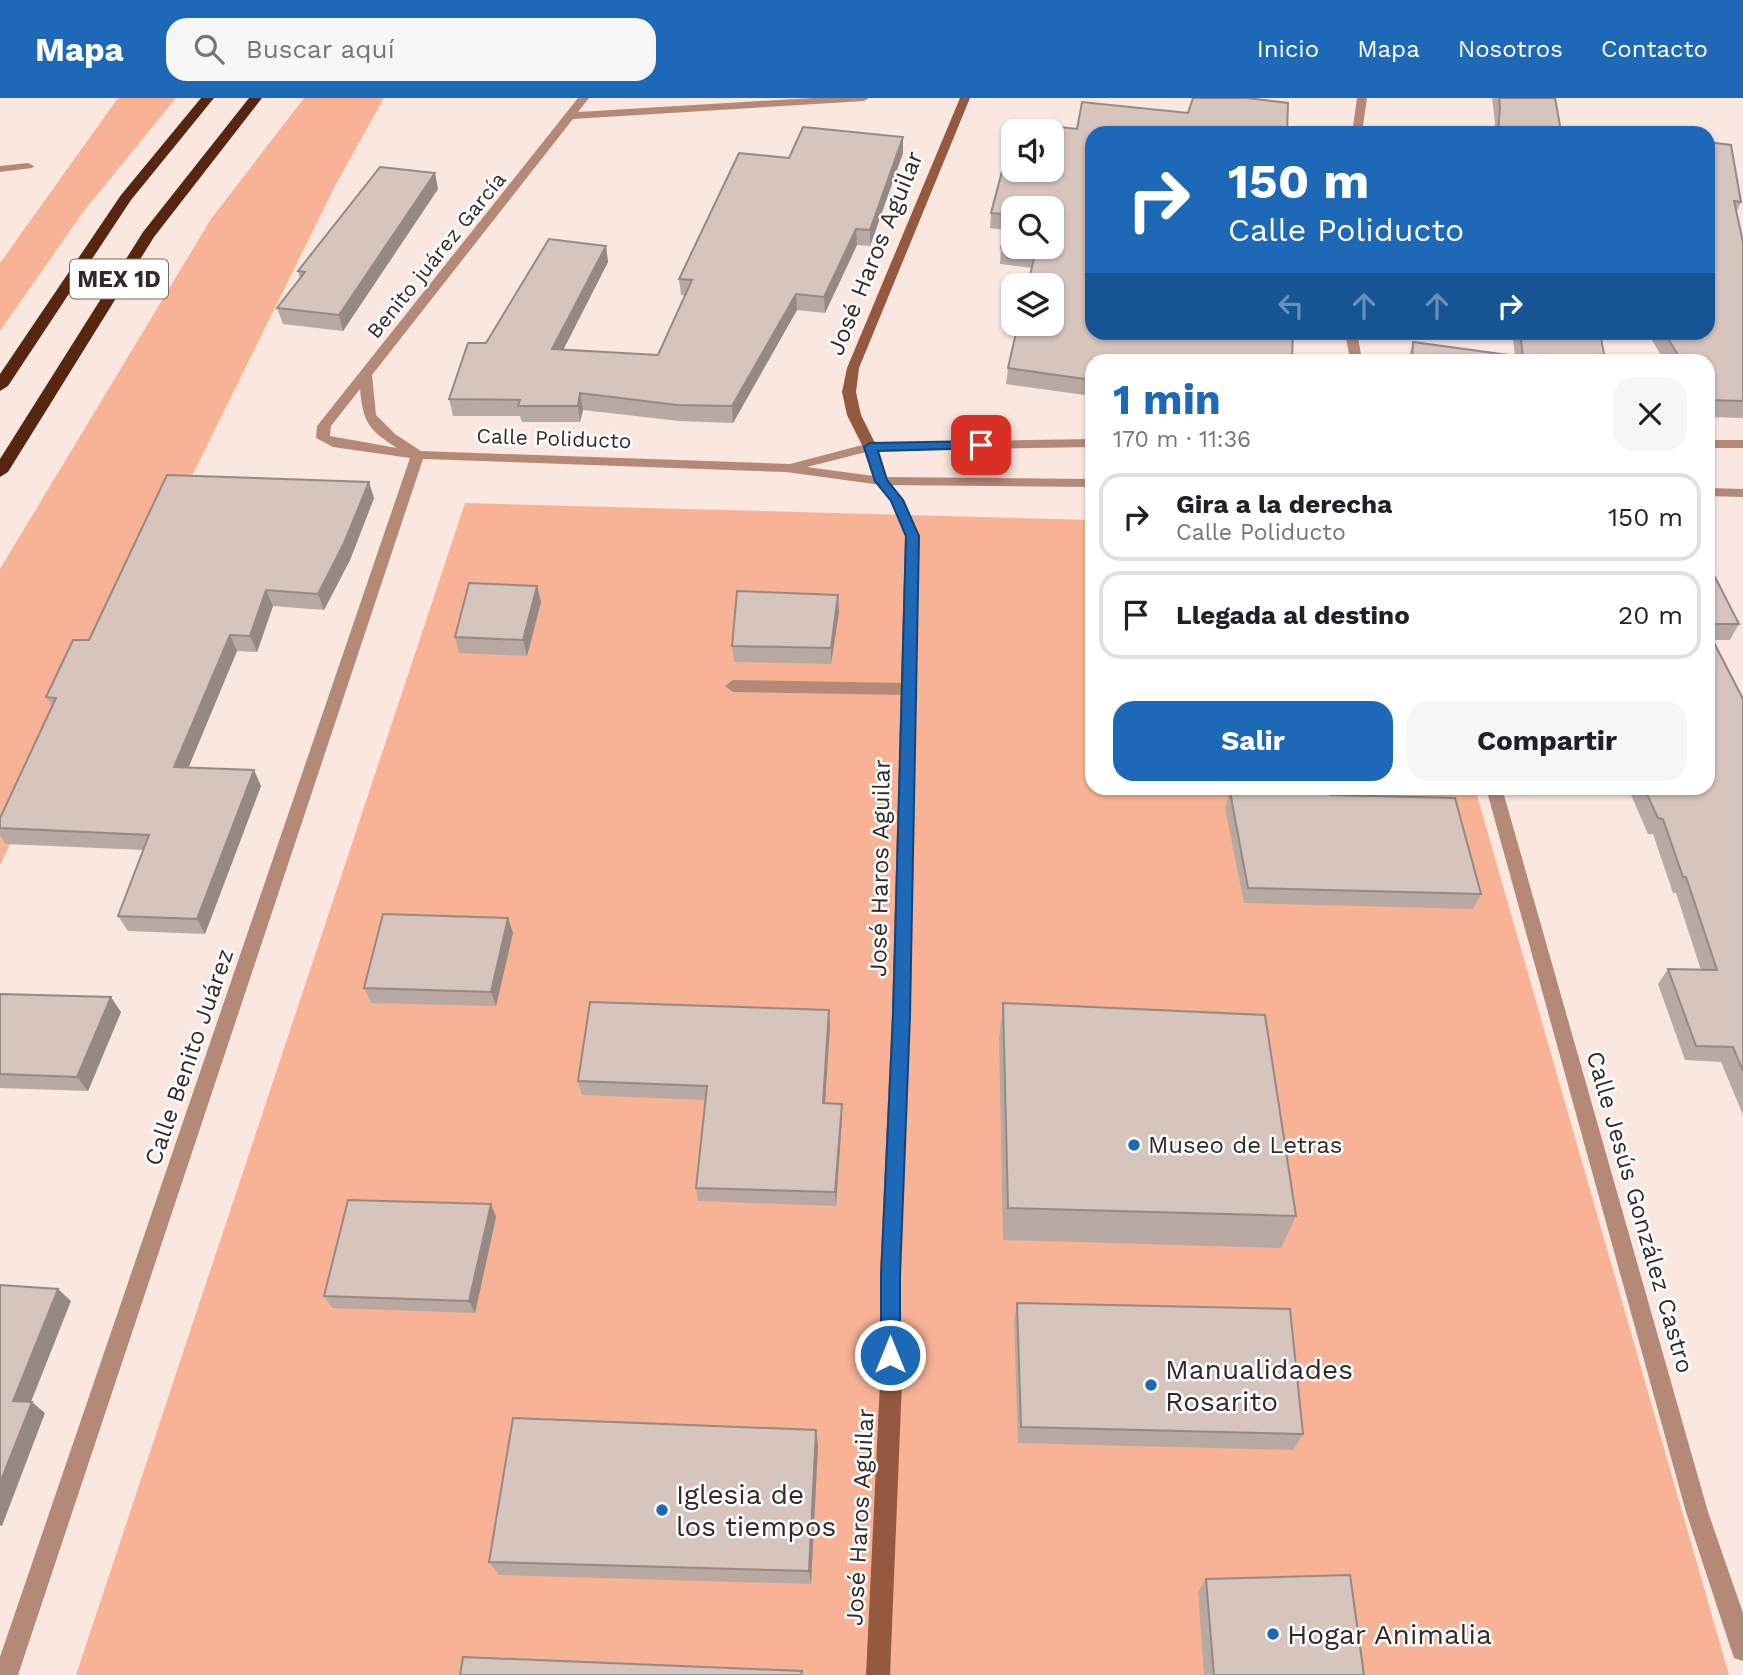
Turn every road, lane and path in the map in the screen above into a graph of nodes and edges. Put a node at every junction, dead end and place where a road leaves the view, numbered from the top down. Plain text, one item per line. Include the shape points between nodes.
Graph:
1 (196, 98) edge
2 (208, 98) edge
3 (256, 98) edge
4 (584, 98) edge
5 (864, 98) edge
6 (965, 98) edge
7 (1362, 98) edge
8 (572, 116) junction
9 (1358, 126) edge
10 (160, 155) junction
11 (27, 166) dead end
12 (0, 169) edge
13 (365, 374) junction
14 (0, 386) edge
15 (323, 438) joint
16 (1085, 443) edge
17 (1715, 444) edge
18 (1743, 444) edge
19 (870, 447) junction
20 (418, 455) junction
21 (786, 468) junction
22 (0, 472) edge
23 (881, 481) junction
24 (1085, 483) edge
25 (1715, 492) edge
26 (1743, 493) edge
27 (733, 686) dead end
28 (908, 690) junction
29 (1496, 795) edge
30 (1743, 1649) edge
31 (6, 1675) edge
32 (878, 1675) edge

1 - 10 highway
2 - 10 highway, MEX 1D
3 - 22 highway, MEX 1D via 148,235
4 - 8 street, Benito juárez García
5 - 8 street
6 - 19 street, José Haros Aguilar via 853,368 849,392 854,415
7 - 9 street
8 - 13 street, Benito juárez García
10 - 14 highway, MEX 1D
11 - 12 street
13 - 15 street, Benito juárez García via 324,426
13 - 20 street via 369,416
15 - 20 street, Calle Poliducto
16 - 19 street, Calle Poliducto
17 - 18 street
19 - 21 street, Calle Poliducto
19 - 23 street, José Haros Aguilar
20 - 21 street, Calle Poliducto
20 - 31 street, Calle Benito Juárez
21 - 23 street, Calle Poliducto
23 - 24 street, Calle Poliducto
23 - 28 street, José Haros Aguilar via 897,500 912,536
25 - 26 street
27 - 28 street
28 - 32 street, José Haros Aguilar via 890,1276 891,1382
29 - 30 street, Calle Jesús González Castro via 1697,1511

